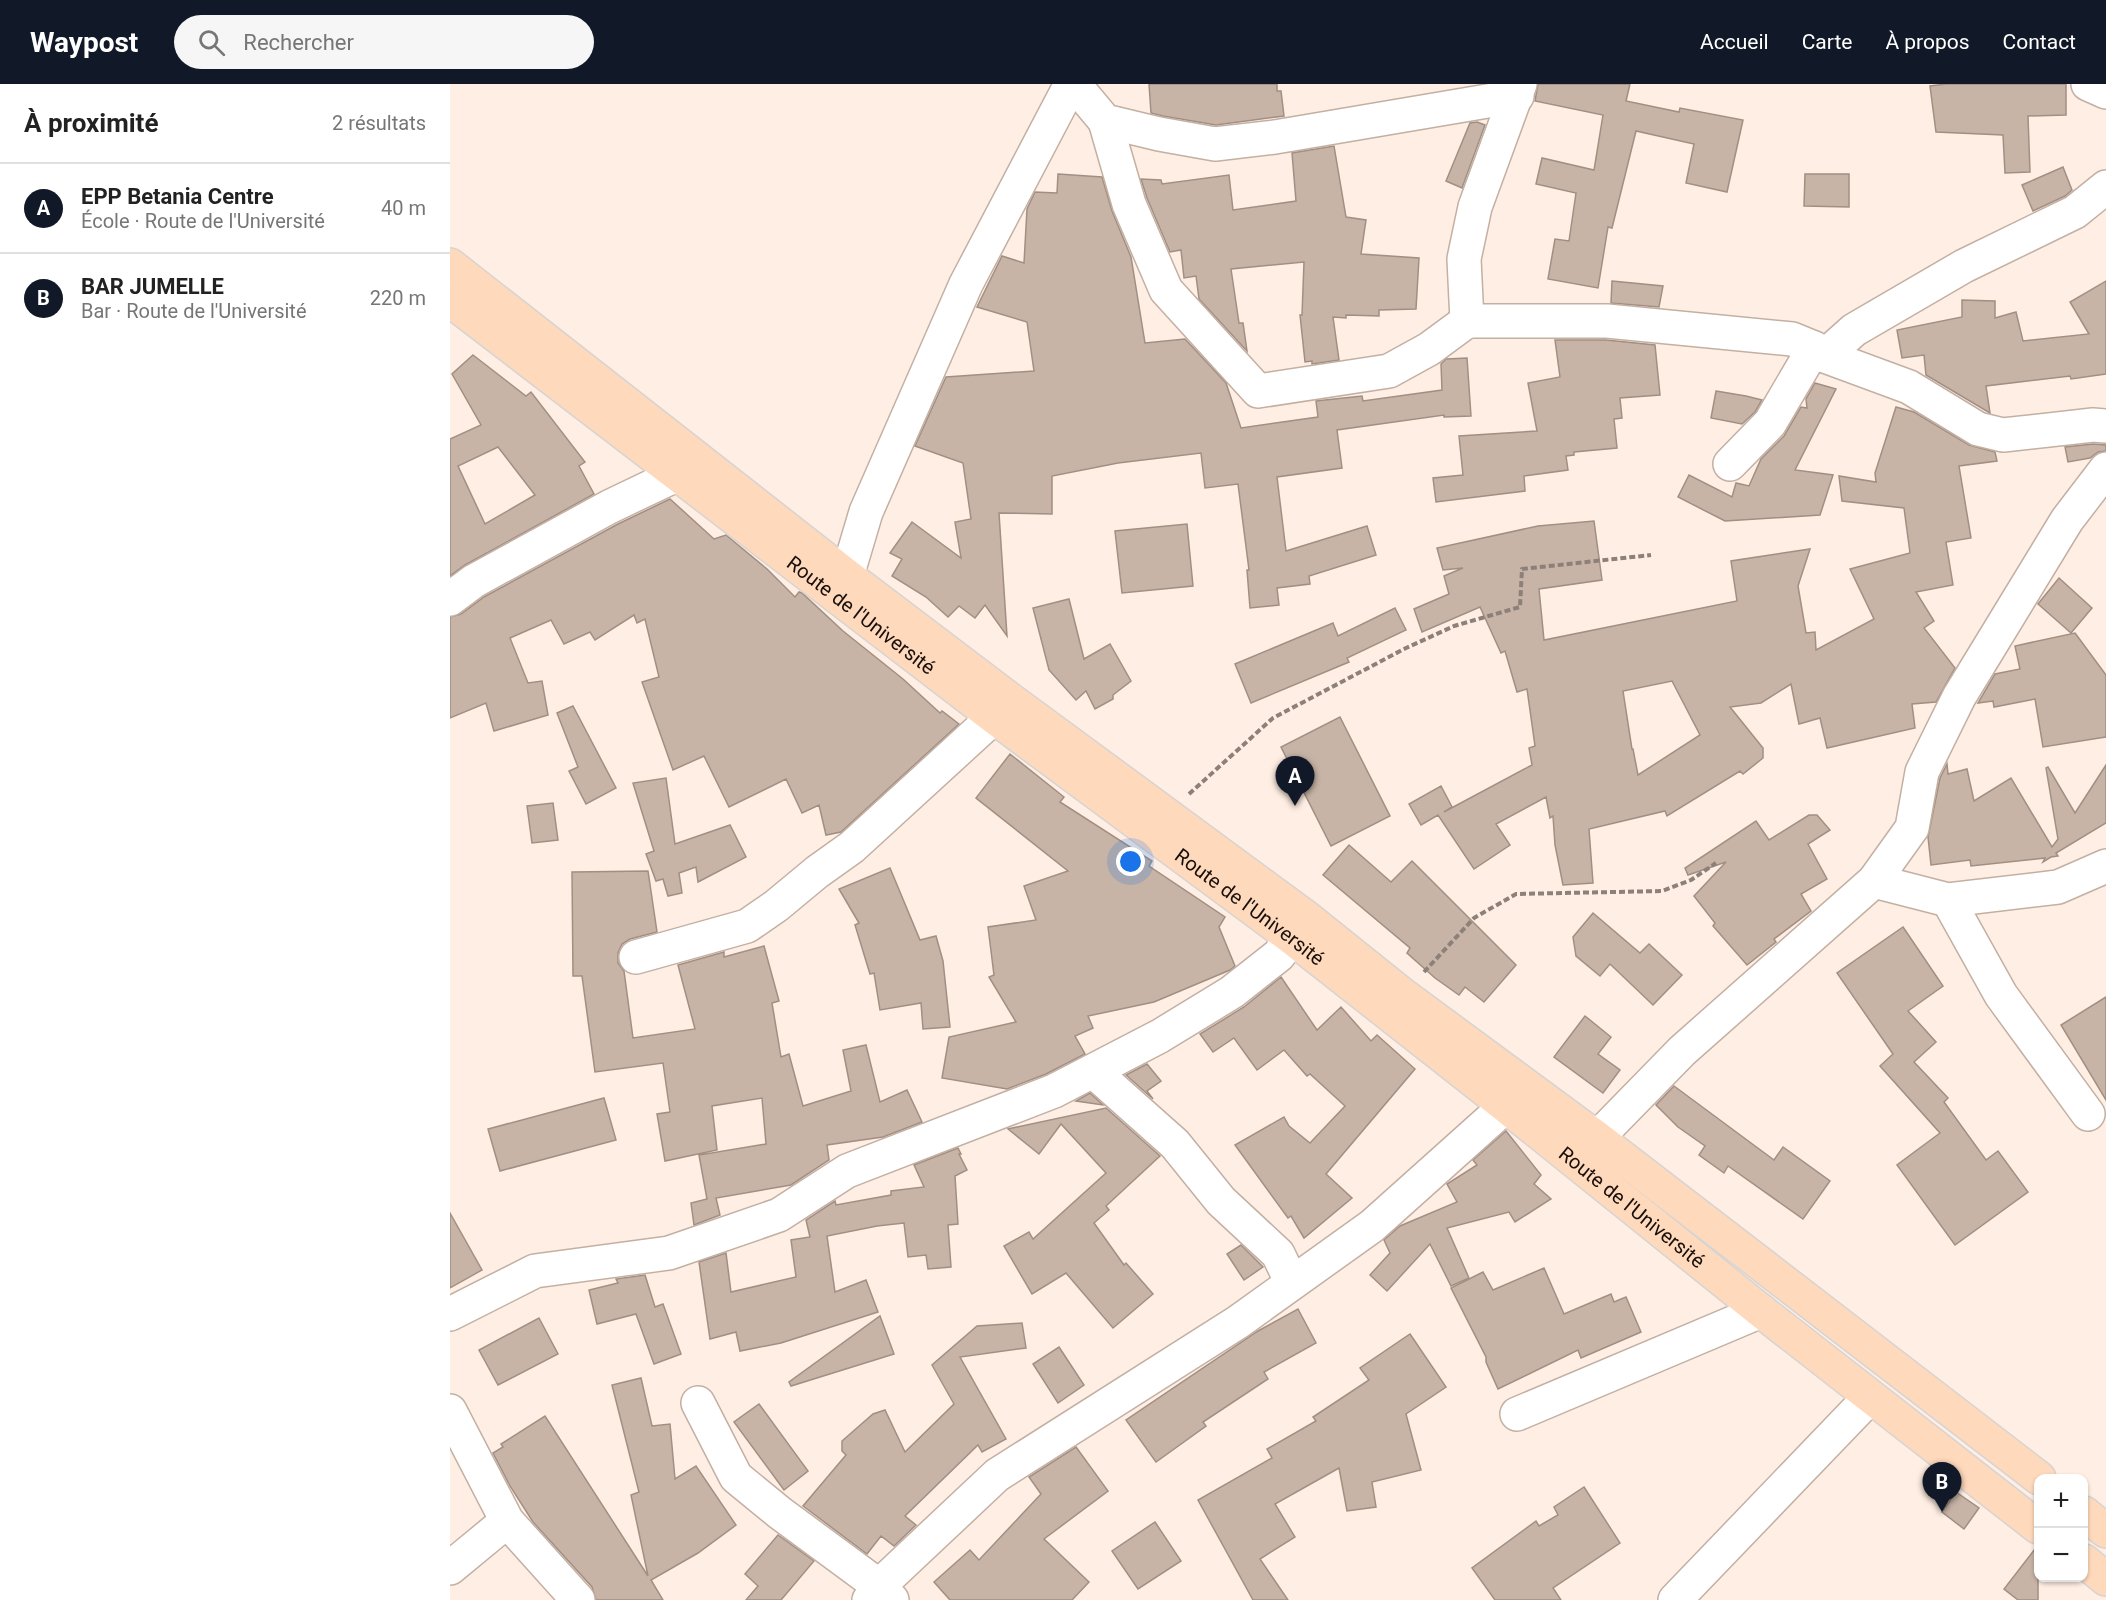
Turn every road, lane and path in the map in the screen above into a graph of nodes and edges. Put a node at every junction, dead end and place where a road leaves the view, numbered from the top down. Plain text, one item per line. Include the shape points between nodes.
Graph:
1 (1073, 84) edge
2 (2088, 84) edge
3 (1518, 90) edge
4 (2106, 92) edge
5 (1105, 121) junction
6 (2106, 187) edge
7 (450, 266) edge
8 (450, 300) edge
9 (1467, 321) junction
10 (1819, 352) junction
11 (2106, 426) edge
12 (1730, 464) dead end
13 (2106, 469) edge
14 (676, 475) junction
15 (1651, 555) dead end
16 (847, 576) junction
17 (450, 599) edge
18 (994, 717) junction
19 (1166, 814) junction
20 (1716, 863) dead end
21 (2106, 866) edge
22 (1874, 881) junction
23 (1948, 900) junction
24 (1291, 937) junction
25 (636, 957) dead end
26 (1403, 995) junction
27 (1093, 1071) junction
28 (1506, 1106) junction
29 (2088, 1114) dead end
30 (1597, 1138) junction
31 (1292, 1283) junction
32 (1761, 1311) junction
33 (450, 1314) edge
34 (1870, 1397) junction
35 (698, 1403) dead end
36 (450, 1411) edge
37 (1517, 1414) dead end
38 (2034, 1475) edge
39 (2088, 1516) edge
40 (507, 1521) junction
41 (2034, 1524) edge
42 (2106, 1531) edge
43 (2088, 1564) edge
44 (450, 1568) edge
45 (2106, 1579) edge
46 (880, 1595) edge
47 (578, 1600) edge
48 (1675, 1600) edge

1 - 5 street
1 - 16 street via 966,284 866,512
2 - 4 street
3 - 5 street via 1275,137 1215,144
3 - 9 street via 1475,207 1464,259
5 - 9 street via 1129,204 1166,290 1258,391 1389,371 1429,349
6 - 10 street via 2075,212 1965,266
7 - 16 main road, Route de l'Université
8 - 14 main road, Route de l'Université
9 - 10 street via 1607,321 1792,339
10 - 11 street via 1909,387 1978,429 2003,435
10 - 12 street via 1770,423
13 - 22 street via 2067,520 1959,697 1922,772 1912,828
14 - 17 street via 474,581
14 - 18 main road, Route de l'Université
15 - 19 path via 1522,569 1520,608 1454,626 1273,718
16 - 19 main road, Route de l'Université
18 - 24 main road, Route de l'Université
18 - 25 street via 852,847 747,926
19 - 26 main road, Route de l'Université
20 - 26 path via 1691,880 1662,891 1516,894 1474,918
21 - 23 street via 2058,887
22 - 23 street
22 - 30 street via 1682,1051
23 - 29 street via 2001,995
24 - 27 street via 1279,955 1232,992
24 - 28 main road, Route de l'Université
26 - 30 main road, Route de l'Université
27 - 31 street via 1175,1144 1221,1201 1278,1254
27 - 33 street via 1054,1091 847,1171 779,1215 669,1252 535,1271
28 - 31 street via 1372,1226
28 - 32 main road, Route de l'Université
30 - 38 main road, Route de l'Université
31 - 46 street via 1238,1322 997,1475
32 - 34 main road, Route de l'Université
32 - 37 street
34 - 41 main road, Route de l'Université
34 - 48 street
35 - 46 street via 736,1477
36 - 40 street
39 - 42 main road
40 - 44 street
40 - 47 street
43 - 45 main road

